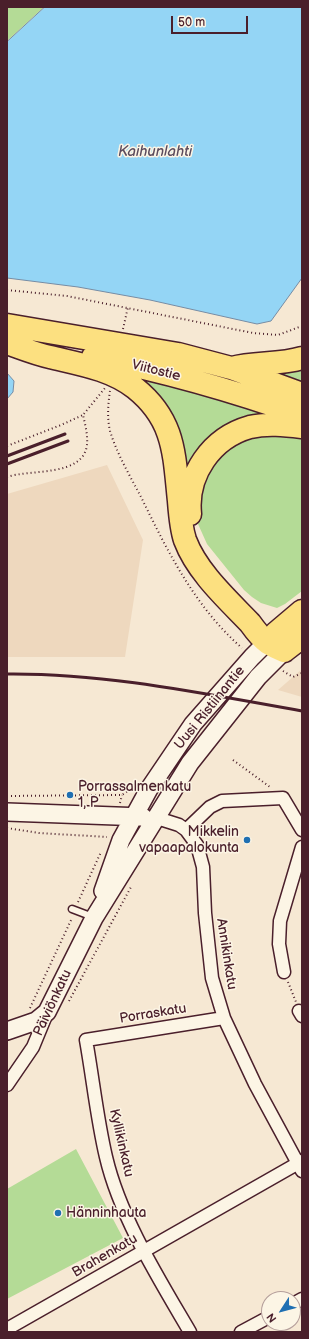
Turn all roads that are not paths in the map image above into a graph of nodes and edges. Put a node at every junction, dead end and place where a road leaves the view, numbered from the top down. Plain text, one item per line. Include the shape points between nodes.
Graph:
1 (7, 325) edge
2 (7, 343) edge
3 (302, 358) edge
4 (230, 368) junction
5 (302, 394) edge
6 (302, 415) edge
7 (302, 427) edge
8 (302, 611) edge
9 (302, 637) edge
10 (279, 652) junction
11 (7, 812) edge
12 (133, 816) junction
13 (157, 818) junction
14 (186, 830) junction
15 (302, 830) edge
16 (302, 847) edge
17 (74, 910) road end
18 (94, 918) junction
19 (284, 972) road end
20 (47, 1012) junction
21 (224, 1018) junction
22 (13, 1029) edge
23 (86, 1040) joint
24 (7, 1085) edge
25 (301, 1165) edge
26 (144, 1252) junction
27 (261, 1321) edge
28 (7, 1329) edge
29 (190, 1332) edge
30 (241, 1332) edge

1 - 4 highway, Viitostie via 178,354
2 - 6 highway, Viitostie via 49,348 131,364 212,385
2 - 10 highway via 110,374 133,386 149,400 161,414 169,432 180,522 194,558 218,590
3 - 4 highway
4 - 5 highway, Viitostie
7 - 10 highway via 265,425 238,432 215,446 203,460 194,477 191,490 191,521 204,554
8 - 10 highway, Uusi Ristiinantie
9 - 10 highway, Uusi Ristiinantie
10 - 12 main road, Uusi Ristiinantie via 252,657 193,724
10 - 13 main road, Uusi Ristiinantie via 190,763
11 - 12 main road
12 - 13 main road
12 - 18 main road, Päiviönkatu via 121,840
13 - 14 street, Annikinkatu via 170,821
13 - 18 main road, Päiviönkatu
14 - 15 street via 210,807 222,801 283,798
14 - 21 street, Annikinkatu via 197,845 203,867 212,978
16 - 19 street via 280,921 279,944
17 - 18 lane
18 - 20 main road, Päiviönkatu
20 - 22 main road via 36,1021
20 - 24 street, Päiviönkatu via 32,1047
21 - 23 street, Porraskatu
21 - 25 street, Annikinkatu via 255,1084
23 - 26 street, Kyllikinkatu via 106,1158 120,1198
25 - 26 street, Brahenkatu
26 - 28 street, Brahenkatu
26 - 29 street, Kyllikinkatu
27 - 30 street

